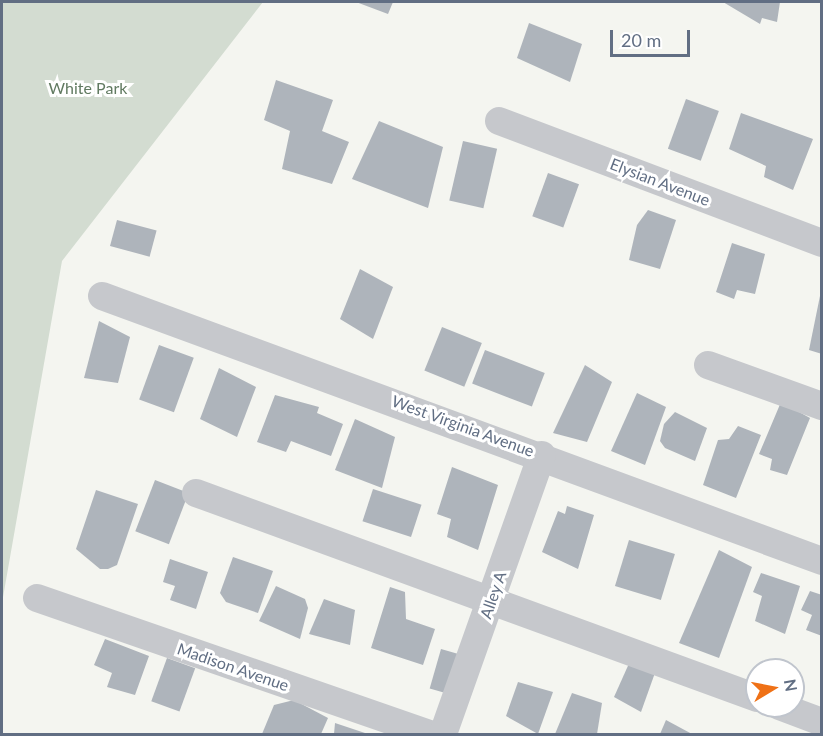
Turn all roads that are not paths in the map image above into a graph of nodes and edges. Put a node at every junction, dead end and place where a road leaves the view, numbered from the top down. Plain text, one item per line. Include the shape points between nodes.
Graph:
1 (499, 121) dead end
2 (822, 243) edge
3 (102, 296) dead end
4 (708, 365) dead end
5 (822, 406) edge
6 (542, 455) junction
7 (196, 493) dead end
8 (822, 561) edge
9 (38, 598) dead end
10 (491, 599) junction
11 (745, 694) edge
12 (805, 716) edge
13 (822, 722) edge
14 (430, 735) edge
15 (443, 735) edge

1 - 2 street, Elysian Avenue
3 - 6 street, West Virginia Avenue
4 - 5 street
6 - 8 street, West Virginia Avenue
6 - 10 street, Alley A
7 - 10 street
9 - 14 street, Madison Avenue
10 - 11 street
10 - 15 street, Alley A
12 - 13 street

